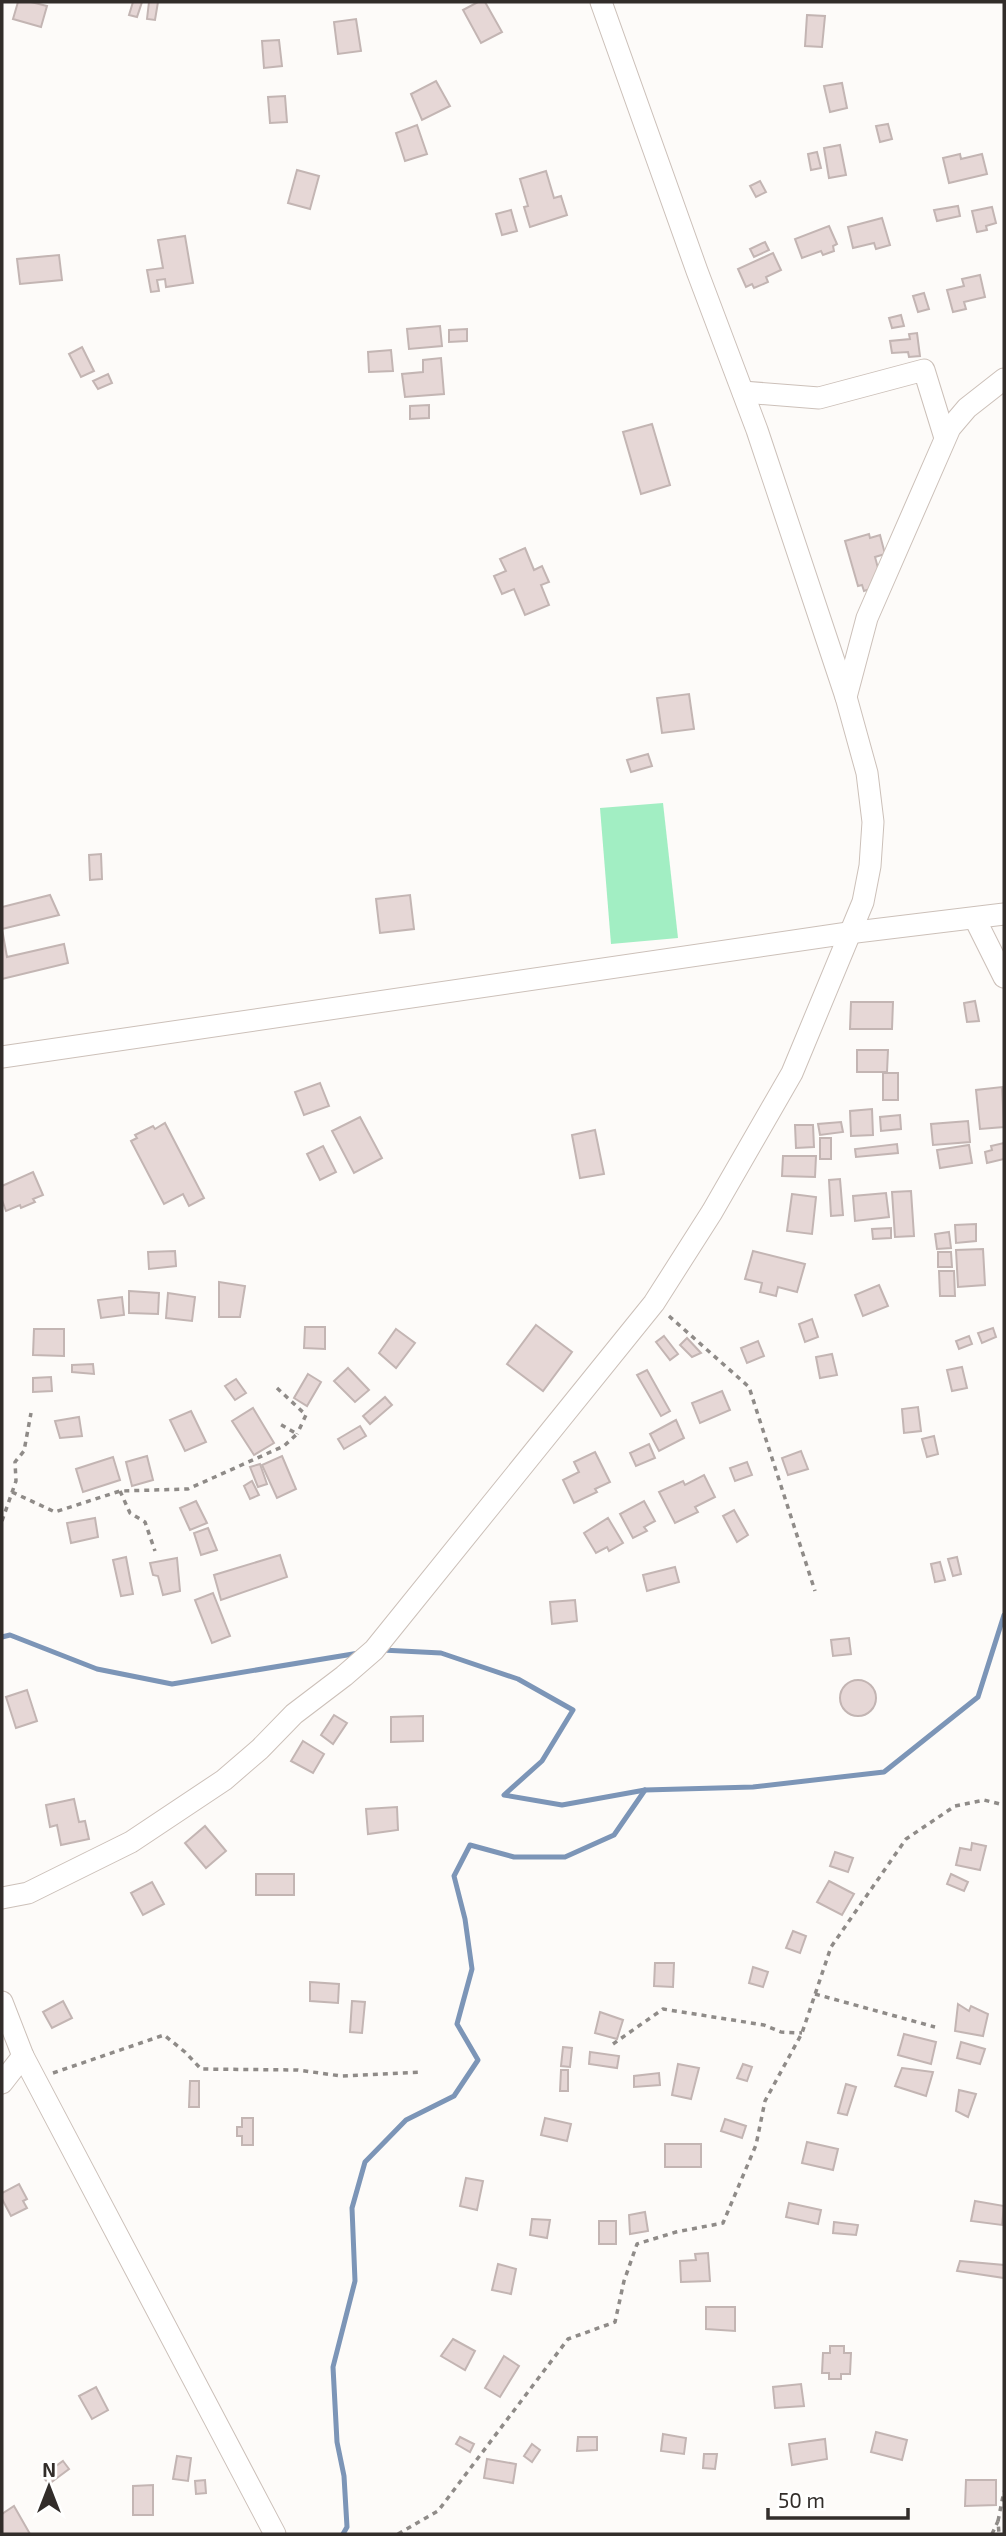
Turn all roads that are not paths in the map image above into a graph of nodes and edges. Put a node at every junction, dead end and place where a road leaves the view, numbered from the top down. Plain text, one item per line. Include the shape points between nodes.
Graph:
1 (601, 2) edge
2 (1004, 379) edge
3 (743, 392) junction
4 (945, 438) junction
5 (846, 697) junction
6 (1004, 914) edge
7 (975, 919) junction
8 (848, 933) junction
9 (1004, 977) edge
10 (2, 1057) edge
11 (2, 1898) edge
12 (2, 2002) edge
13 (23, 2056) junction
14 (2, 2083) edge
15 (275, 2534) edge

1 - 3 street
2 - 4 street via 967,408
3 - 4 street via 819,398 924,370
3 - 5 street
4 - 5 street via 867,618
5 - 8 street via 867,773 873,822 863,902
6 - 7 street
7 - 8 street
7 - 9 street
8 - 10 street
8 - 11 street via 792,1073 654,1303 374,1650 294,1714 224,1780 131,1842 28,1893
12 - 13 street
13 - 14 street
13 - 15 street

